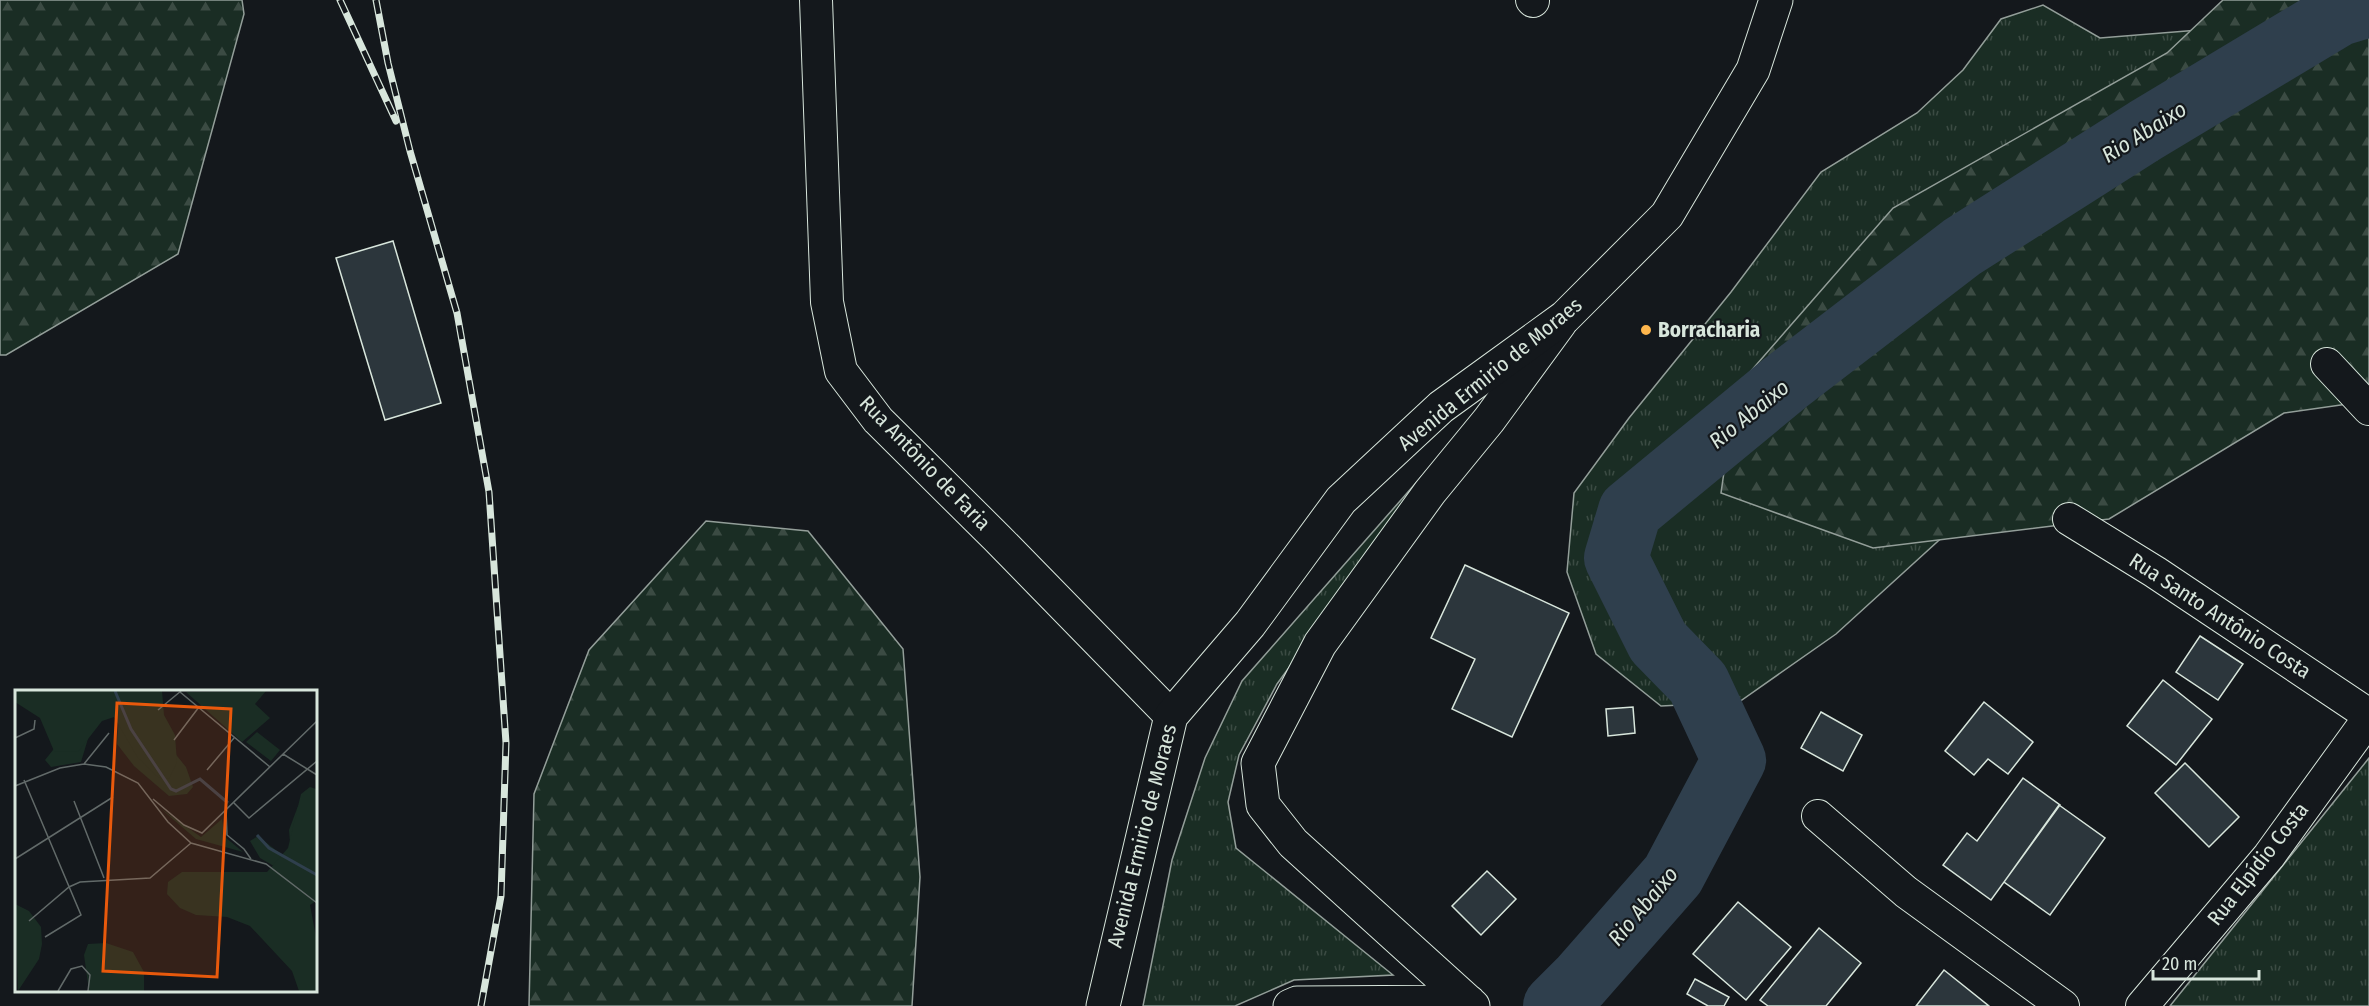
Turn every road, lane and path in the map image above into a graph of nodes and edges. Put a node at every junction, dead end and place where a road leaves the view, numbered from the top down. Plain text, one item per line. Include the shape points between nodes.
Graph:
1 (816, 0) edge
2 (1776, 0) edge
3 (1565, 317) junction
4 (2327, 364) dead end
5 (2369, 409) edge
6 (2069, 519) dead end
7 (1171, 716) junction
8 (2369, 716) edge
9 (1818, 816) dead end
10 (1471, 1004) edge
11 (1102, 1006) edge
12 (1290, 1006) edge
13 (2063, 1006) edge
14 (2142, 1006) edge

1 - 7 street, Rua Antônio de Faria via 827,302 841,371 878,420
2 - 3 main road, Avenida Ermirio de Moraes via 1753,70 1667,215
3 - 7 main road, Avenida Ermirio de Moraes via 1441,407 1341,500 1250,624
3 - 10 main road via 1430,492 1320,644 1258,764 1263,805 1293,843
4 - 5 street
6 - 8 street, Rua Santo Antônio Costa
7 - 11 main road, Avenida Ermirio de Moraes
8 - 14 street, Rua Elpídio Costa via 2269,856
9 - 13 street via 1906,892
10 - 12 main road

